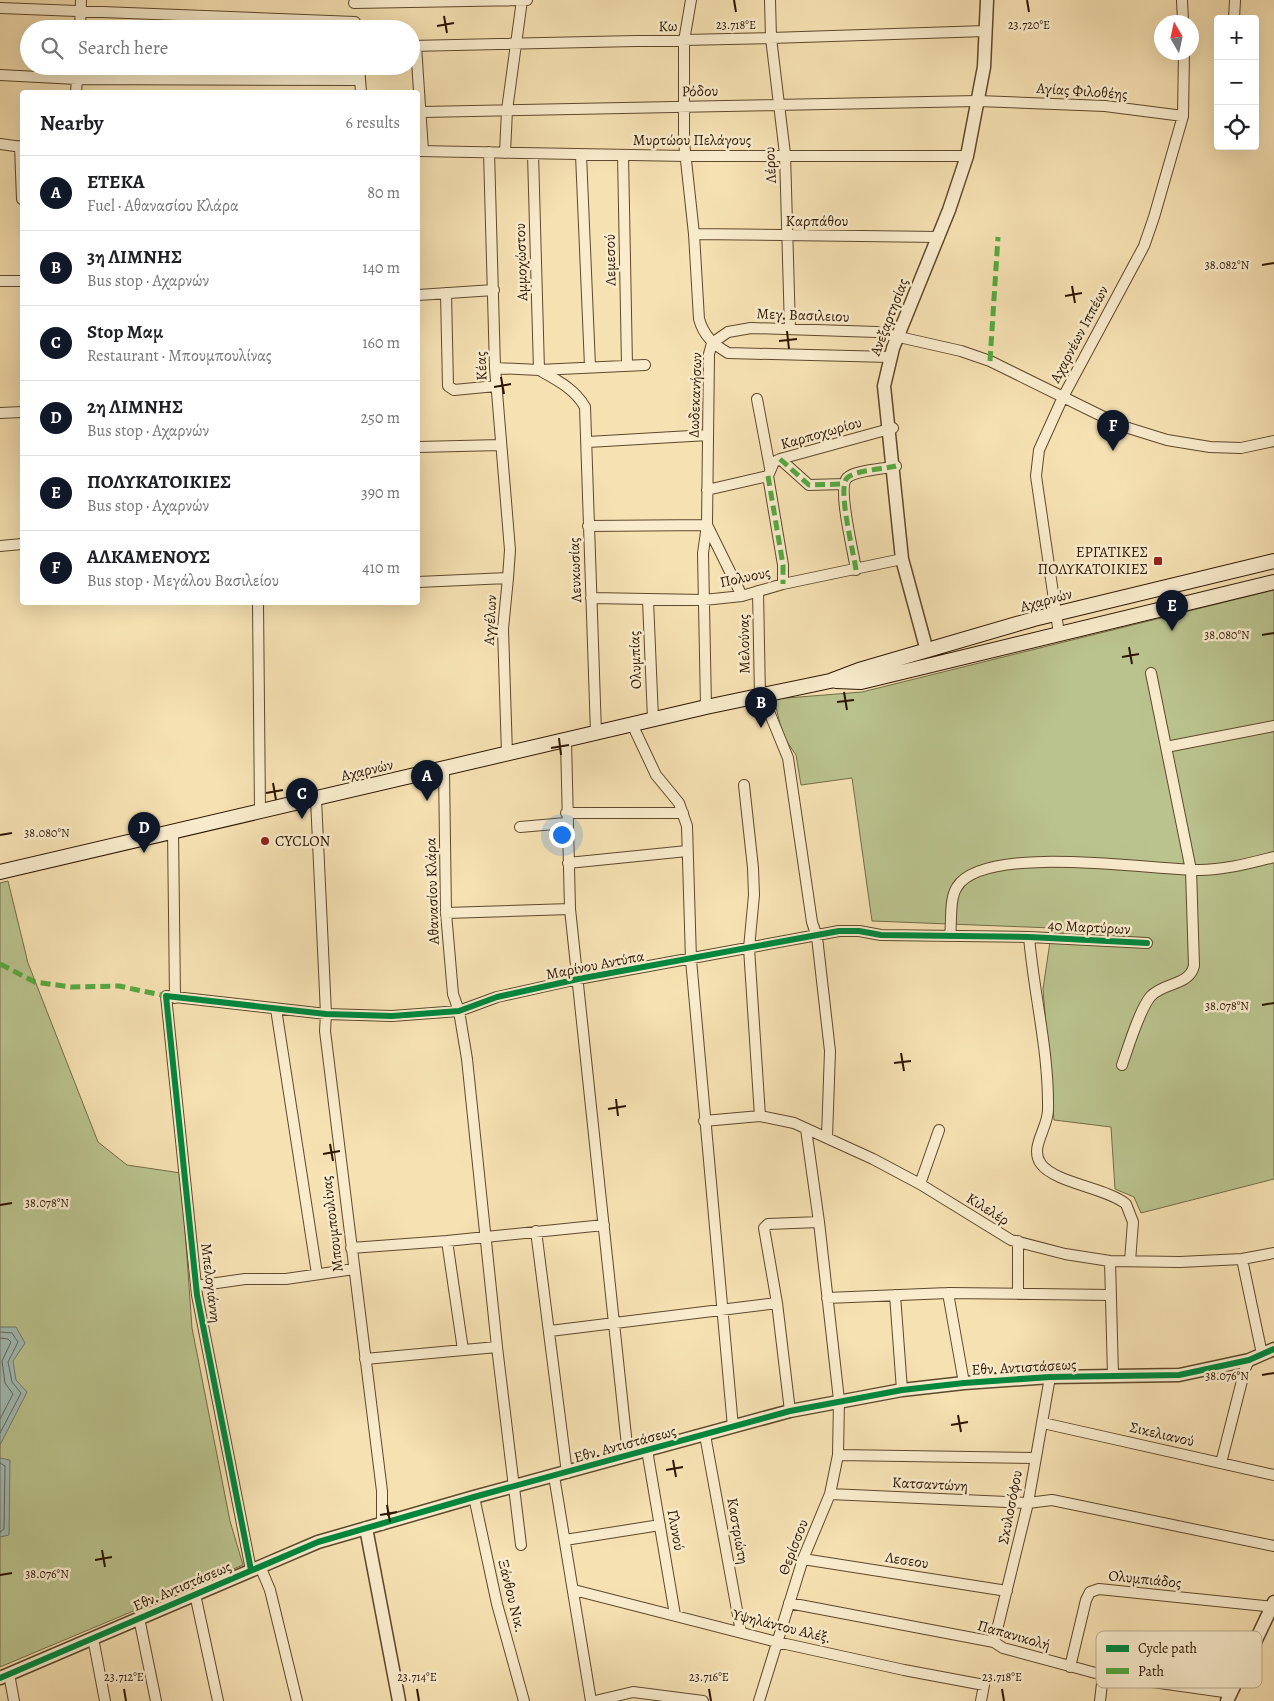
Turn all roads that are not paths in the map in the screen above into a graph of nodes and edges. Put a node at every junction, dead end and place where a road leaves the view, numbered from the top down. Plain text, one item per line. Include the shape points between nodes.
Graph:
1 (522, 0) edge
2 (527, 0) edge
3 (691, 0) edge
4 (770, 0) edge
5 (987, 0) edge
6 (1182, 0) edge
7 (1235, 0) edge
8 (354, 2) edge
9 (81, 5) edge
10 (0, 8) edge
11 (1183, 15) edge
12 (1234, 15) edge
13 (80, 20) edge
14 (286, 20) edge
15 (355, 20) edge
16 (986, 30) junction
17 (771, 38) junction
18 (684, 41) junction
19 (516, 44) junction
20 (420, 46) edge
21 (1184, 60) edge
22 (0, 75) edge
23 (77, 75) edge
24 (359, 75) edge
25 (417, 75) edge
26 (77, 79) junction
27 (360, 80) junction
28 (76, 90) edge
29 (361, 90) edge
30 (419, 90) edge
31 (420, 97) edge
32 (978, 101) junction
33 (780, 105) junction
34 (683, 107) junction
35 (507, 110) junction
36 (422, 112) junction
37 (1183, 116) junction
38 (0, 144) edge
39 (20, 147) edge
40 (420, 151) edge
41 (489, 152) junction
42 (505, 153) junction
43 (533, 154) junction
44 (785, 154) junction
45 (581, 155) junction
46 (623, 155) junction
47 (687, 156) junction
48 (967, 156) junction
49 (694, 234) junction
50 (788, 236) junction
51 (939, 236) junction
52 (0, 281) edge
53 (20, 281) edge
54 (494, 290) junction
55 (446, 293) junction
56 (420, 294) edge
57 (790, 329) junction
58 (898, 336) junction
59 (712, 343) junction
60 (890, 357) junction
61 (627, 365) junction
62 (644, 365) dead end
63 (590, 366) junction
64 (495, 368) junction
65 (539, 370) junction
66 (496, 386) junction
67 (1062, 397) junction
68 (757, 399) dead end
69 (20, 412) edge
70 (0, 413) edge
71 (890, 428) junction
72 (708, 435) junction
73 (1274, 441) edge
74 (588, 442) junction
75 (501, 445) junction
76 (420, 447) edge
77 (780, 459) junction
78 (894, 467) junction
79 (769, 472) junction
80 (844, 484) junction
81 (707, 490) junction
82 (707, 525) junction
83 (588, 526) junction
84 (20, 544) edge
85 (0, 546) edge
86 (902, 559) junction
87 (1274, 561) edge
88 (856, 570) junction
89 (508, 578) junction
90 (420, 582) edge
91 (1274, 582) edge
92 (784, 584) junction
93 (758, 591) junction
94 (742, 596) junction
95 (591, 598) junction
96 (648, 600) junction
97 (704, 600) junction
98 (258, 605) edge
99 (1055, 614) junction
100 (1059, 634) junction
101 (927, 651) junction
102 (1152, 672) dead end
103 (830, 681) junction
104 (760, 697) junction
105 (706, 707) junction
106 (653, 719) junction
107 (632, 724) junction
108 (1274, 726) edge
109 (596, 733) junction
110 (566, 740) junction
111 (1166, 747) junction
112 (507, 754) junction
113 (444, 768) junction
114 (744, 785) dead end
115 (316, 799) junction
116 (260, 812) junction
117 (683, 813) junction
118 (566, 818) junction
119 (520, 828) dead end
120 (173, 830) junction
121 (688, 851) junction
122 (1274, 857) edge
123 (568, 863) junction
124 (1191, 870) junction
125 (0, 872) edge
126 (570, 909) junction
127 (446, 913) junction
128 (817, 936) junction
129 (950, 936) junction
130 (1029, 937) junction
131 (1148, 943) dead end
132 (749, 948) junction
133 (690, 960) junction
134 (578, 979) junction
135 (170, 997) junction
136 (276, 1009) junction
137 (459, 1011) junction
138 (326, 1014) junction
139 (1122, 1065) dead end
140 (760, 1116) junction
141 (704, 1120) junction
142 (806, 1129) junction
143 (939, 1130) dead end
144 (827, 1137) junction
145 (920, 1184) junction
146 (819, 1222) junction
147 (604, 1225) junction
148 (536, 1231) junction
149 (485, 1236) junction
150 (447, 1241) junction
151 (1018, 1241) junction
152 (352, 1248) junction
153 (1274, 1252) edge
154 (1242, 1259) junction
155 (1110, 1261) junction
156 (1130, 1261) junction
157 (354, 1268) junction
158 (317, 1274) junction
159 (196, 1286) junction
160 (948, 1293) junction
161 (1018, 1294) junction
162 (895, 1295) junction
163 (1111, 1295) junction
164 (827, 1298) junction
165 (777, 1303) junction
166 (722, 1311) junction
167 (614, 1325) junction
168 (550, 1331) junction
169 (497, 1347) junction
170 (463, 1350) junction
171 (1268, 1352) edge
172 (366, 1359) junction
173 (1249, 1360) junction
174 (1113, 1376) junction
175 (1050, 1377) junction
176 (964, 1383) junction
177 (902, 1390) junction
178 (839, 1400) junction
179 (790, 1411) junction
180 (1043, 1422) junction
181 (734, 1427) junction
182 (705, 1435) junction
183 (647, 1450) junction
184 (838, 1454) junction
185 (628, 1456) junction
186 (1035, 1458) junction
187 (1221, 1463) junction
188 (567, 1473) junction
189 (1274, 1475) edge
190 (554, 1476) junction
191 (513, 1486) junction
192 (830, 1494) junction
193 (474, 1497) junction
194 (1028, 1503) junction
195 (660, 1524) junction
196 (382, 1525) junction
197 (366, 1528) junction
198 (565, 1540) junction
199 (521, 1545) dead end
200 (1274, 1546) edge
201 (803, 1559) junction
202 (255, 1568) junction
203 (574, 1590) junction
204 (1007, 1591) junction
205 (195, 1594) junction
206 (789, 1603) junction
207 (1273, 1605) edge
208 (676, 1615) junction
209 (139, 1618) junction
210 (1261, 1631) edge
211 (741, 1632) junction
212 (93, 1638) junction
213 (777, 1642) junction
214 (994, 1642) junction
215 (1070, 1667) junction
216 (1096, 1673) edge
217 (4, 1676) edge
218 (1102, 1688) edge
219 (1171, 1688) edge
220 (1229, 1699) edge
221 (14, 1701) edge
222 (106, 1701) edge
223 (156, 1701) edge
224 (218, 1701) edge
225 (297, 1701) edge
226 (399, 1701) edge
227 (524, 1701) edge
228 (593, 1701) edge
229 (703, 1701) edge
230 (759, 1701) edge
231 (981, 1701) edge
232 (1100, 1701) edge

1 - 2 street
1 - 8 street
1 - 19 street
3 - 18 street, Δωδεκανήσων
4 - 17 street, Λέρου
5 - 16 street, Ανεξαρτησίας
6 - 11 street
7 - 12 street
8 - 15 street
9 - 10 street
9 - 13 street
9 - 14 street
16 - 17 street, Κω
16 - 32 street, Ανεξαρτησίας
17 - 18 street, Κω
17 - 33 street, Λέρου
18 - 19 street, Κω
18 - 34 street, Δωδεκανήσων
19 - 20 street, Κω
19 - 35 street
21 - 37 street, Αχαρνέων Ιππέων
22 - 26 street
23 - 26 street
24 - 27 street
25 - 30 street
26 - 27 street
26 - 28 street
27 - 29 street
31 - 36 street
32 - 33 street, Ρόδου
32 - 37 street, Αγίας Φιλοθέης via 1105,106
32 - 48 street, Ανεξαρτησίας
33 - 34 street, Ρόδου
33 - 44 street, Λέρου
34 - 35 street, Ρόδου
34 - 47 street, Δωδεκανήσων
35 - 36 street, Ρόδου
35 - 42 street
36 - 40 street
37 - 67 street, Αχαρνέων Ιππέων via 1144,246
38 - 39 street
40 - 41 street, Μυρτώου Πελάγους
41 - 42 street, Μυρτώου Πελάγους
41 - 54 street, Κέας
42 - 43 street, Μυρτώου Πελάγους
43 - 45 street, Μυρτώου Πελάγους
43 - 65 street, Αμμοχώστου
44 - 47 street, Μυρτώου Πελάγους
44 - 48 street, Μυρτώου Πελάγους
44 - 50 street, Λέρου
45 - 46 street, Μυρτώου Πελάγους
45 - 63 street
46 - 47 street, Μυρτώου Πελάγους
46 - 61 street, Λεμεσού
47 - 49 street, Δωδεκανήσων
48 - 51 street, Ανεξαρτησίας
49 - 50 street, Καρπάθου
49 - 59 street, Δωδεκανήσων via 699,319 703,332
50 - 51 street, Καρπάθου
50 - 57 street, Λέρου
51 - 58 street, Ανεξαρτησίας
52 - 53 street
54 - 55 street
54 - 64 street, Κέας
55 - 56 street
55 - 66 street via 448,386 454,390
57 - 58 street, Μεγ. Βασιλειου via 877,332
57 - 59 street, Μεγ. Βασιλειου via 751,328 728,332
58 - 60 street, Ανεξαρτησίας
58 - 67 street, Μεγ. Βασιλειου via 990,361
59 - 60 street via 728,353
59 - 72 street, Δωδεκανήσων via 709,354
60 - 71 street, Ανεξαρτησίας via 884,386
61 - 62 street
61 - 63 street
63 - 65 street
64 - 65 street
64 - 66 street, Κέας
65 - 74 street, Λευκωσίας via 579,397 585,407
66 - 75 street, Κέας
67 - 73 street, Μεγ. Βασιλειου via 1122,426 1167,440 1210,448 1240,448
67 - 99 street, Αχαρνέων Ιππέων via 1036,463
68 - 79 street
69 - 70 street
71 - 77 street, Καρποχωρίου
71 - 78 street, Ανεξαρτησίας
72 - 74 street
72 - 81 street, Δωδεκανήσων
74 - 83 street, Λευκωσίας
75 - 76 street
75 - 89 street, Κέας via 510,550
77 - 79 street, Καρποχωρίου
77 - 80 street via 809,485
78 - 80 street via 855,473
78 - 86 street, Ανεξαρτησίας
79 - 81 street, Καρποχωρίου
79 - 92 street
80 - 88 street
81 - 82 street, Δωδεκανήσων
82 - 83 street
82 - 94 street
82 - 97 street, Δωδεκανήσων via 703,553
83 - 95 street, Λευκωσίας
84 - 85 street
86 - 88 street, Πολυους
86 - 101 street, Ανεξαρτησίας
87 - 99 main road, Αχαρνών
88 - 92 street, Πολυους
89 - 90 street, Αγγέλων
89 - 112 street, Αγγέλων via 503,629
91 - 100 main road, Αχαρνών
92 - 93 street, Πολυους
93 - 94 street, Πολυους
93 - 104 street, Μελούνας
94 - 97 street, Πολυους
95 - 96 street, Πολυους
95 - 109 street, Λευκωσίας
96 - 97 street, Πολυους
96 - 106 street, Ολυμπίας
97 - 105 street, Δωδεκανήσων
98 - 116 street
99 - 100 street, Αχαρνέων Ιππέων
99 - 101 main road, Αχαρνών
100 - 103 main road, Αχαρνών via 861,682
101 - 103 main road, Αχαρνών
102 - 111 street
103 - 104 main road, Αχαρνών
104 - 105 main road, Αχαρνών
104 - 128 street via 788,758 812,922
105 - 106 main road, Αχαρνών
106 - 107 main road, Αχαρνών
107 - 109 main road, Αχαρνών
107 - 117 street via 656,776 672,793
108 - 111 street
109 - 110 main road, Αχαρνών
110 - 112 main road, Αχαρνών
110 - 118 street
111 - 124 street
112 - 113 main road, Αχαρνών
113 - 115 main road, Αχαρνών
113 - 127 street, Αθανασίου Κλάρα
114 - 132 street via 754,895
115 - 116 main road, Αχαρνών
115 - 138 street, Μπουμπουλίνας
116 - 120 main road, Αχαρνών
117 - 118 street
117 - 121 street
118 - 119 street
118 - 123 street
120 - 125 main road, Αχαρνών
120 - 135 street, Μπελογιάννη
121 - 123 street
121 - 133 street
122 - 124 street via 1235,867
123 - 126 street
124 - 129 street via 1039,861 993,866 957,887
124 - 139 street via 1192,972 1187,978 1152,995 1146,1002
126 - 127 street
126 - 134 street
127 - 137 street, Αθανασίου Κλάρα via 453,994
128 - 129 street, Μαρίνου Αντύπα via 851,930 881,935
128 - 132 street, Μαρίνου Αντύπα
128 - 144 street via 830,1051
129 - 130 street, Μαρίνου Αντύπα
130 - 131 street, 40 Μαρτύρων
130 - 156 street via 1032,974 1045,1042 1048,1098 1048,1120 1037,1142 1038,1158 1041,1165 1053,1173 1126,1204 1133,1222
132 - 133 street, Μαρίνου Αντύπα
132 - 140 street
133 - 134 street, Μαρίνου Αντύπα
133 - 141 street
134 - 137 street, Μαρίνου Αντύπα via 497,997
134 - 147 street
135 - 136 street, Μαρίνου Αντύπα
135 - 159 street, Μπελογιάννη
136 - 138 street, Μαρίνου Αντύπα
136 - 158 street
137 - 138 street, Μαρίνου Αντύπα via 392,1016
137 - 149 street, Αθανασίου Κλάρα
138 - 152 street, Μπουμπουλίνας via 325,1031
140 - 141 street, Κιλελέρ
140 - 142 street, Κιλελέρ via 781,1119
141 - 166 street
142 - 144 street, Κιλελέρ
142 - 146 street, Θερίσσου
143 - 145 street
144 - 145 street, Κιλελέρ
145 - 151 street, Κιλελέρ via 1004,1237
146 - 164 street, Θερίσσου
146 - 165 street via 765,1226
147 - 148 street
147 - 167 street
148 - 149 street
148 - 168 street
149 - 150 street
149 - 169 street, Αθανασίου Κλάρα
150 - 152 street
150 - 170 street
151 - 155 street, Κιλελέρ via 1065,1254
151 - 161 street
152 - 157 street, Μπουμπουλίνας
153 - 154 street, Κιλελέρ
154 - 156 street, Κιλελέρ
154 - 171 street
155 - 156 street, Κιλελέρ
155 - 163 street
157 - 158 street
157 - 172 street, Μπουμπουλίνας
158 - 159 street via 286,1279 245,1278
159 - 202 street, Μπελογιάννη
160 - 161 street
160 - 162 street
160 - 176 street
161 - 163 street
162 - 164 street
162 - 177 street
163 - 174 street
164 - 178 street, Θερίσσου
165 - 166 street
165 - 179 street
166 - 167 street
166 - 181 street
167 - 168 street
167 - 185 street
168 - 188 street
169 - 170 street
169 - 191 street, Αθανασίου Κλάρα
170 - 172 street
171 - 173 street, Εθν. Αντιστάσεως
172 - 196 street, Μπουμπουλίνας via 382,1492
173 - 174 street, Εθν. Αντιστάσεως via 1179,1375
173 - 187 street
174 - 175 street, Εθν. Αντιστάσεως
175 - 176 street, Εθν. Αντιστάσεως
175 - 180 street, Σκυλοσόφου
176 - 177 street, Εθν. Αντιστάσεως
177 - 178 street, Εθν. Αντιστάσεως
178 - 179 street, Εθν. Αντιστάσεως
178 - 184 street, Θερίσσου
179 - 181 street, Εθν. Αντιστάσεως
180 - 186 street, Σκυλοσόφου
180 - 187 street, Σικελιανού
181 - 182 street, Εθν. Αντιστάσεως
182 - 183 street, Εθν. Αντιστάσεως
182 - 211 street, Καστριώτη
183 - 185 street, Εθν. Αντιστάσεως
183 - 195 street, Γλυνού
184 - 186 street
184 - 192 street, Θερίσσου
185 - 188 street, Εθν. Αντιστάσεως
186 - 194 street, Σκυλοσόφου
187 - 189 street, Σικελιανού
188 - 190 street, Εθν. Αντιστάσεως
190 - 191 street, Εθν. Αντιστάσεως
190 - 198 street
191 - 193 street, Εθν. Αντιστάσεως
191 - 199 street, Αθανασίου Κλάρα
192 - 194 street, Κατσαντώνη
192 - 201 street, Θερίσσου
193 - 196 street, Εθν. Αντιστάσεως
193 - 227 street, Ξάνθου Νικ. via 497,1604
194 - 200 street, Κατσαντώνη via 1052,1500
194 - 204 street, Σκυλοσόφου
195 - 198 street
195 - 208 street, Γλυνού
196 - 197 street, Εθν. Αντιστάσεως
197 - 202 street, Εθν. Αντιστάσεως via 318,1542
197 - 226 street
198 - 203 street
201 - 204 street, Λεσεου
201 - 206 street, Θερίσσου
202 - 205 street, Εθν. Αντιστάσεως
202 - 225 street, Μπελογιάννη via 270,1590
203 - 208 street, Υψηλάντου Αλέξ.
203 - 228 street
204 - 214 street, Σκυλοσόφου
205 - 209 street, Εθν. Αντιστάσεως
205 - 224 street
206 - 213 street, Θερίσσου
206 - 214 street, Παπανικολή
207 - 210 street
207 - 215 street, Ολυμπιάδος via 1099,1589 1090,1592 1086,1600
208 - 211 street, Υψηλάντου Αλέξ.
209 - 212 street, Εθν. Αντιστάσεως
209 - 223 street
211 - 213 street, Υψηλάντου Αλέξ.
212 - 217 street, Εθν. Αντιστάσεως
212 - 222 street
213 - 230 street, Θερίσσου
213 - 231 street, Υψηλάντου Αλέξ. via 984,1685
214 - 215 street, Παπανικολή via 1003,1648
215 - 216 street, Παπανικολή
217 - 221 street
218 - 232 street
219 - 220 street, Παπανικολή
228 - 229 street via 645,1692

